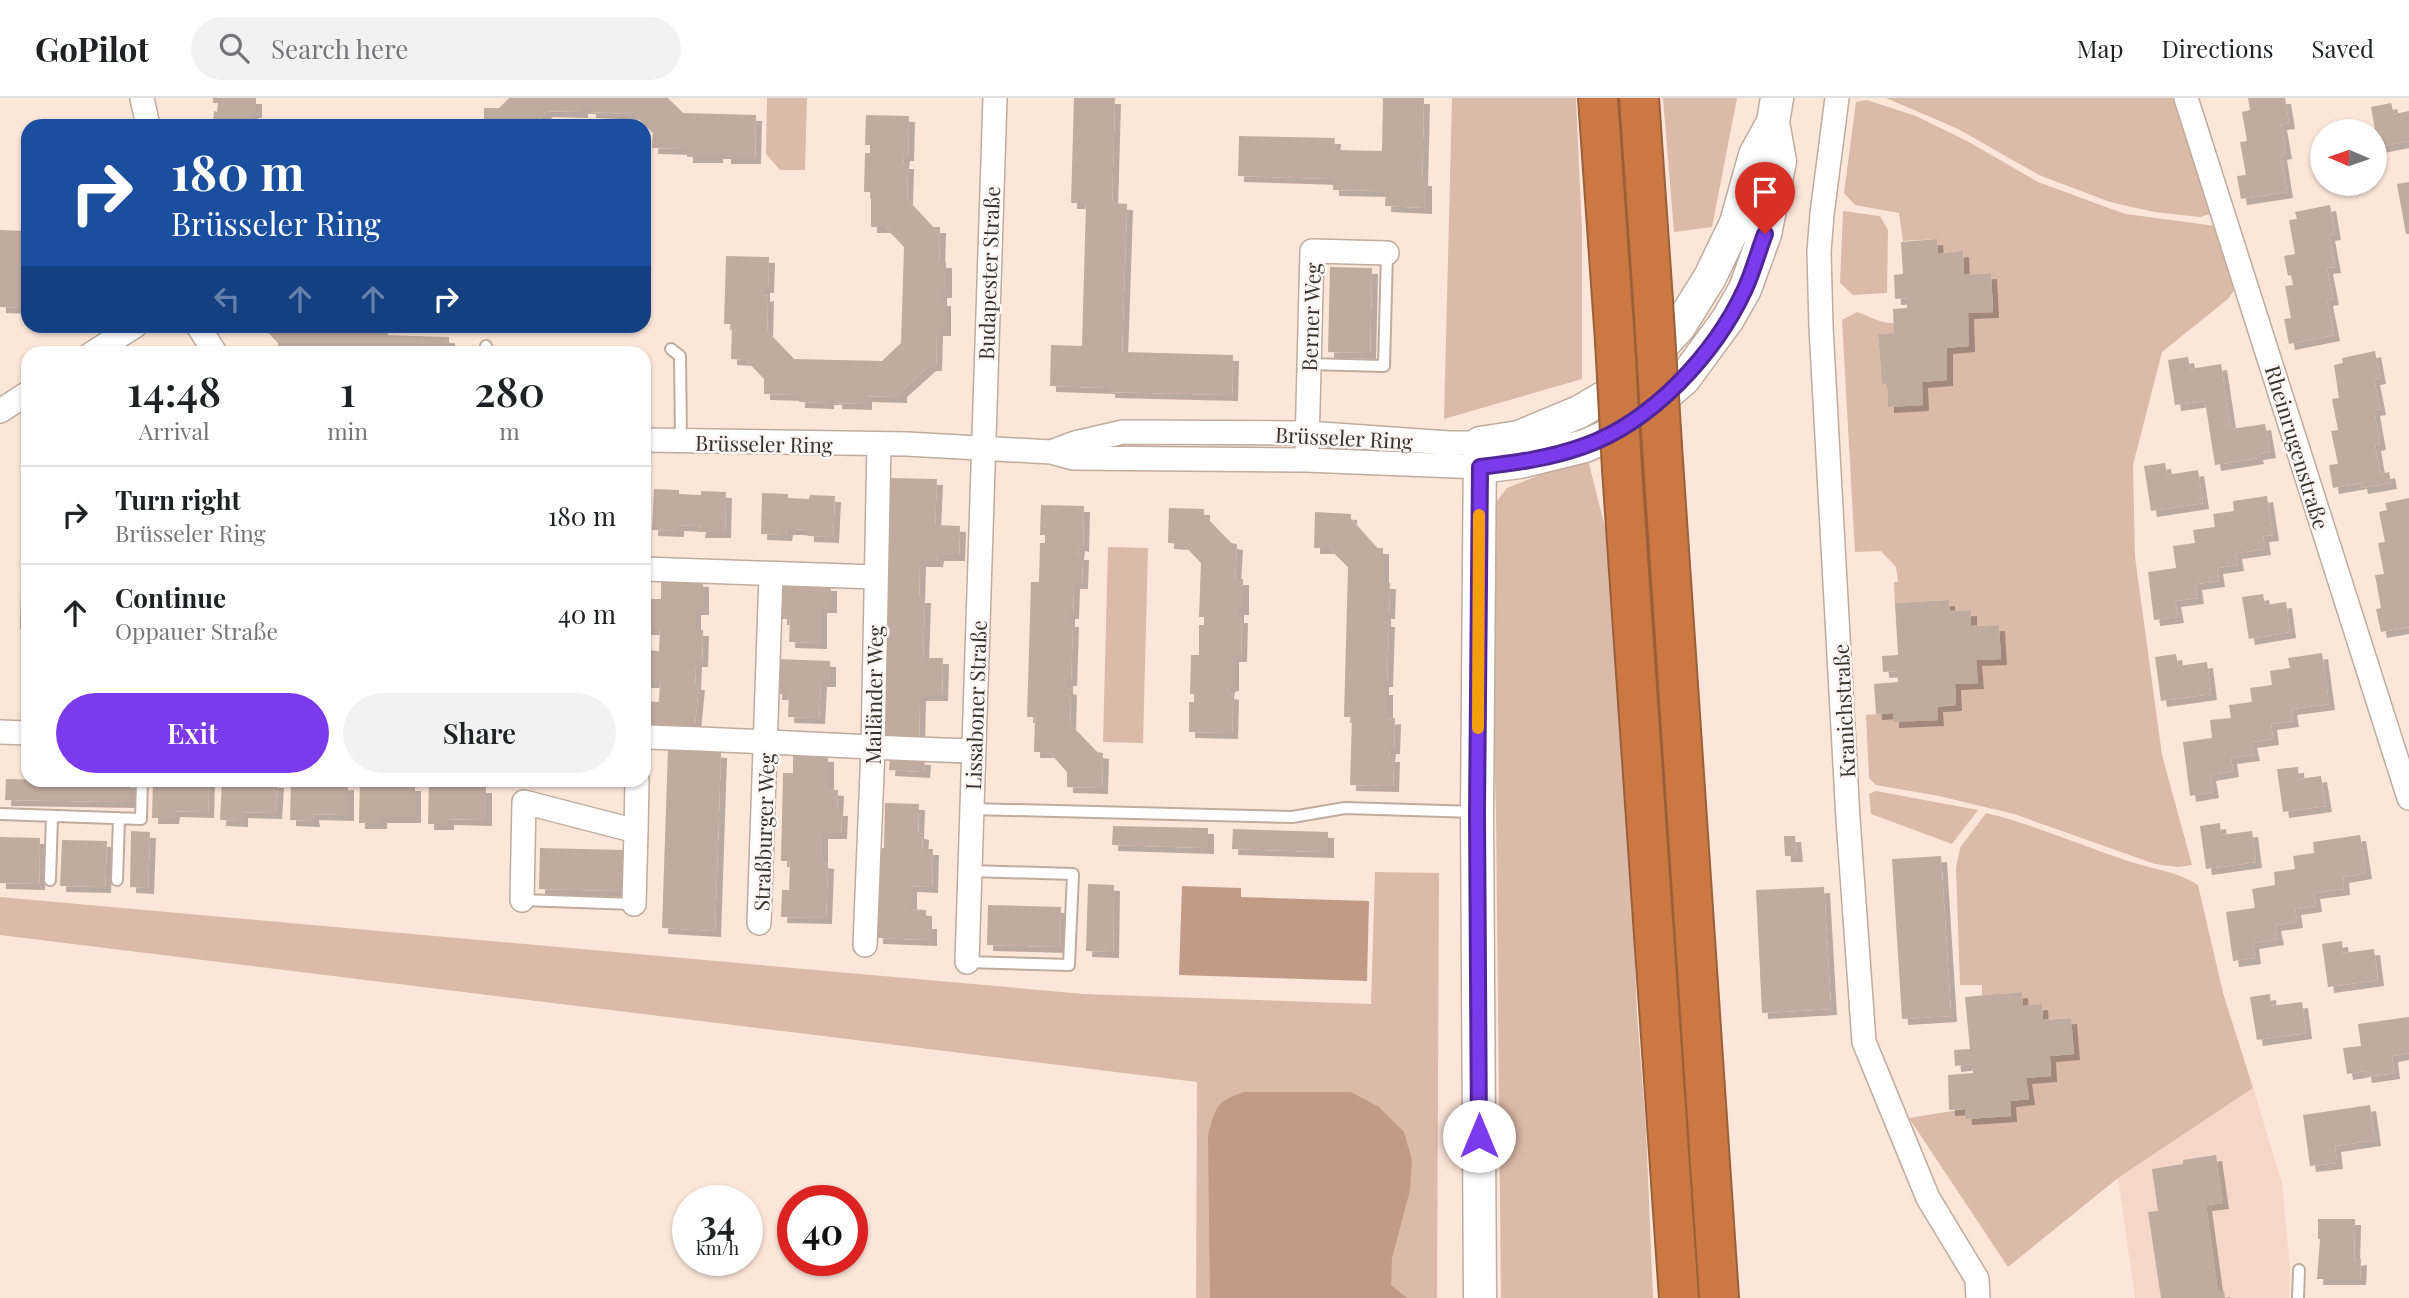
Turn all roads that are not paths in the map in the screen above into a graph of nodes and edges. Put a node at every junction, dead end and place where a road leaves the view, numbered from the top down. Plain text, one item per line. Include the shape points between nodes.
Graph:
1 (142, 98) edge
2 (995, 98) edge
3 (1598, 98) edge
4 (1639, 98) edge
5 (1837, 98) edge
6 (2186, 98) edge
7 (1775, 110) edge
8 (146, 119) edge
9 (1387, 253) joint
10 (124, 333) edge
11 (103, 346) edge
12 (671, 349) dead end
13 (1309, 364) junction
14 (21, 398) edge
15 (0, 411) edge
16 (1307, 433) junction
17 (651, 440) edge
18 (681, 442) junction
19 (878, 444) junction
20 (983, 447) junction
21 (1051, 452) junction
22 (1480, 455) junction
23 (1306, 460) junction
24 (651, 569) edge
25 (771, 575) junction
26 (875, 577) junction
27 (0, 732) edge
28 (21, 733) edge
29 (651, 737) edge
30 (767, 740) junction
31 (873, 748) junction
32 (973, 751) junction
33 (142, 787) edge
34 (637, 787) edge
35 (524, 791) edge
36 (2409, 798) edge
37 (972, 809) junction
38 (1477, 813) junction
39 (0, 814) edge
40 (52, 816) junction
41 (119, 818) junction
42 (636, 831) junction
43 (971, 871) junction
44 (50, 880) dead end
45 (117, 880) dead end
46 (522, 900) joint
47 (634, 904) joint
48 (759, 923) dead end
49 (865, 945) dead end
50 (967, 962) joint
51 (2299, 1270) dead end
52 (1480, 1298) edge
53 (1679, 1298) edge
54 (1718, 1298) edge
55 (1978, 1298) edge
56 (2298, 1298) edge

1 - 8 street
2 - 20 street, Budapester Straße
3 - 53 highway, bridge
4 - 54 highway, bridge
5 - 55 street, Kranichstraße via 1822,214 1820,290 1864,1042 1928,1198 1977,1279
6 - 36 street, Rheinrugenstraße
7 - 22 street, Brüsseler Ring via 1755,155 1736,223 1679,327 1627,384 1567,417
7 - 22 street, Brüsseler Ring via 1780,161 1765,234 1728,320 1684,379 1629,425 1585,446 1520,462
9 - 13 street, Berner Weg via 1312,251
9 - 13 lane via 1384,366
10 - 11 street
12 - 18 lane via 680,356
13 - 16 street, Berner Weg
14 - 15 street
16 - 21 street, Brüsseler Ring via 1123,432
16 - 22 street, Brüsseler Ring via 1449,443
16 - 23 street, Berner Weg
17 - 18 street, Brüsseler Ring
18 - 19 street, Brüsseler Ring
19 - 20 street, Brüsseler Ring
19 - 26 street, Mailänder Weg
20 - 21 street, Brüsseler Ring
20 - 32 street, Lissaboner Straße
21 - 23 street, Brüsseler Ring via 1073,458
22 - 23 street, Brüsseler Ring
22 - 38 street
24 - 25 street
25 - 26 street
25 - 30 street, Straßburger Weg
26 - 31 street, Mailänder Weg
27 - 28 street
29 - 30 street, Straßburger Weg
30 - 31 street, Straßburger Weg
30 - 48 street, Straßburger Weg
31 - 32 street, Straßburger Weg
31 - 49 street, Mailänder Weg
32 - 37 street, Lissaboner Straße
33 - 41 lane via 141,818
34 - 42 street
35 - 42 street
35 - 46 street
37 - 38 lane via 1292,817 1345,808
37 - 43 street, Lissaboner Straße
38 - 52 street
39 - 40 lane
40 - 41 lane
40 - 44 lane
41 - 45 lane
42 - 47 street
43 - 50 street, Lissaboner Straße
43 - 50 lane via 1073,874 1069,965
46 - 47 lane
51 - 56 lane

